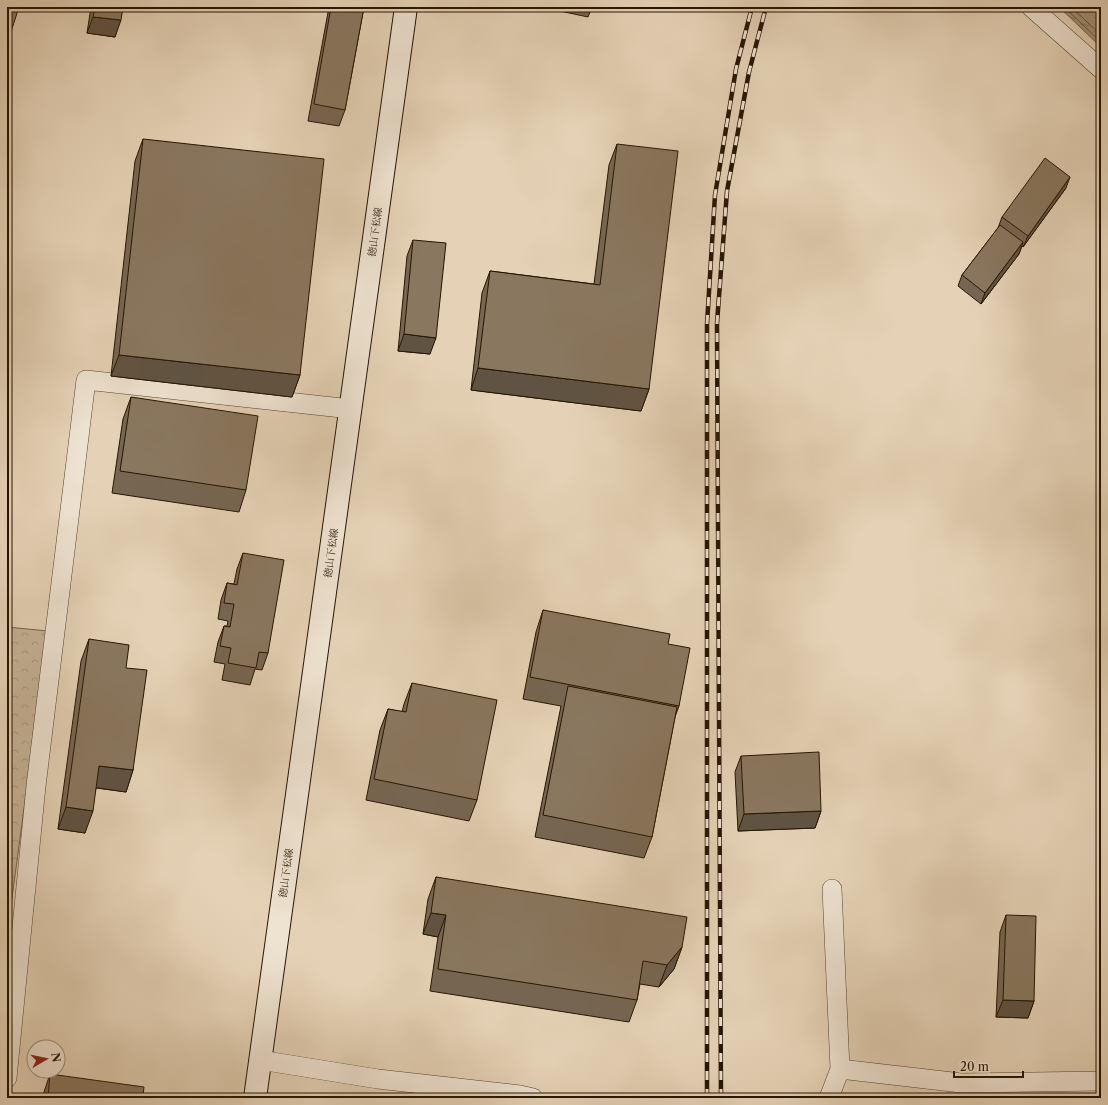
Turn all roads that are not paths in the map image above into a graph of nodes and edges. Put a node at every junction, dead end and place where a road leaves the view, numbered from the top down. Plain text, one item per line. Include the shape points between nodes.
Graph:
1 (406, 7) edge
2 (1031, 7) edge
3 (1101, 68) edge
4 (351, 409) junction
5 (832, 889) dead end
6 (260, 1060) junction
7 (840, 1069) junction
8 (7, 1078) edge
9 (1101, 1081) edge
10 (255, 1098) edge
11 (533, 1098) edge
12 (829, 1098) edge

1 - 4 main road, 徳山下松線
2 - 3 street
4 - 6 main road, 徳山下松線
4 - 8 street via 86,380 36,786
5 - 7 street
6 - 10 main road, 徳山下松線
6 - 11 street via 378,1079
7 - 9 street via 961,1083
7 - 12 street

